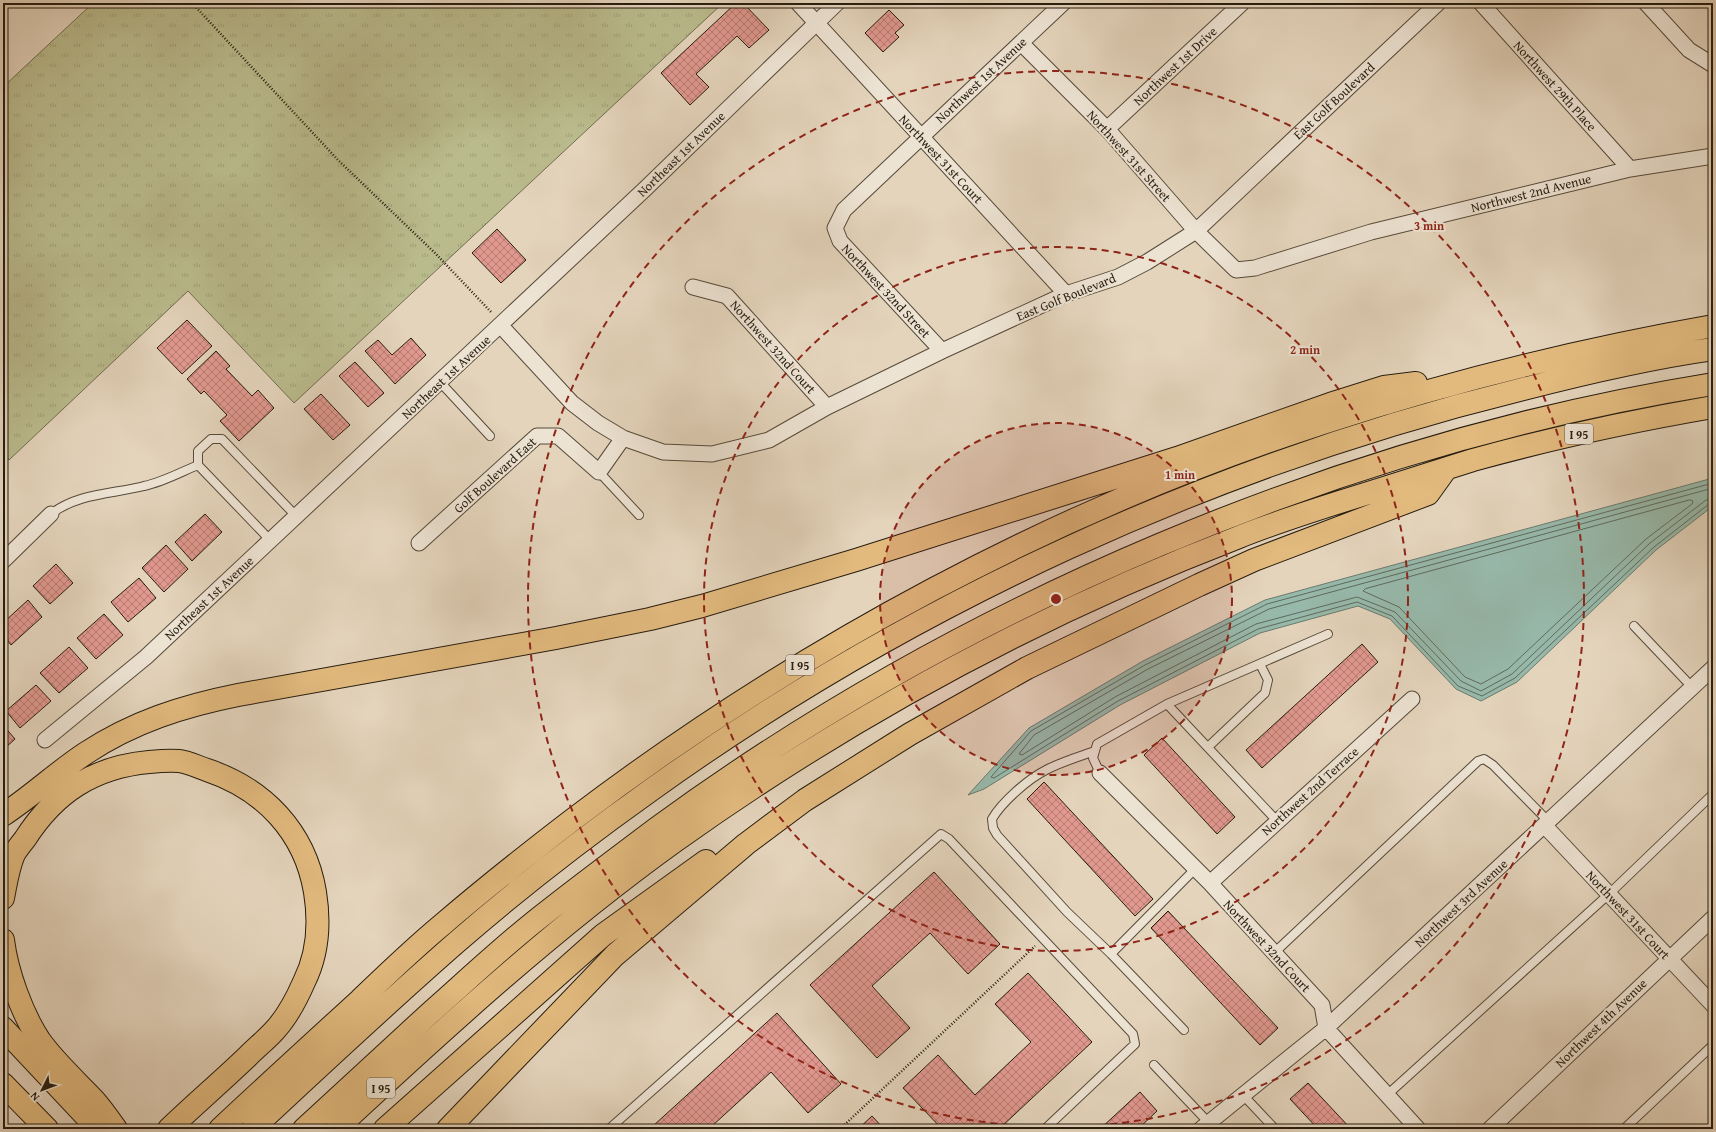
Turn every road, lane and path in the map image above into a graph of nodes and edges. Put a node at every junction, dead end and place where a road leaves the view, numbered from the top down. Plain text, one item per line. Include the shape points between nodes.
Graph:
1 (192, 3) edge
2 (798, 3) edge
3 (837, 3) edge
4 (1062, 3) edge
5 (1242, 3) edge
6 (1438, 3) edge
7 (1481, 3) edge
8 (1646, 3) edge
9 (816, 23) junction
10 (1021, 42) junction
11 (1713, 65) edge
12 (1108, 130) junction
13 (921, 137) junction
14 (1713, 156) edge
15 (1630, 169) junction
16 (835, 228) joint
17 (1196, 231) junction
18 (1236, 270) joint
19 (693, 287) dead end
20 (1066, 294) junction
21 (500, 326) junction
22 (1713, 326) edge
23 (1713, 349) edge
24 (942, 351) junction
25 (1482, 375) junction
26 (440, 382) junction
27 (1713, 384) edge
28 (827, 407) junction
29 (1713, 407) edge
30 (490, 436) dead end
31 (623, 438) junction
32 (198, 465) junction
33 (1446, 469) junction
34 (598, 472) junction
35 (51, 514) joint
36 (638, 515) dead end
37 (296, 517) junction
38 (271, 541) junction
39 (419, 544) dead end
40 (3, 561) edge
41 (1634, 626) dead end
42 (1328, 634) dead end
43 (1260, 664) junction
44 (1713, 668) edge
45 (1692, 687) junction
46 (1412, 699) dead end
47 (1167, 704) junction
48 (45, 740) dead end
49 (1208, 747) junction
50 (1094, 751) junction
51 (1100, 773) joint
52 (1713, 794) edge
53 (10, 811) edge
54 (780, 817) junction
55 (3, 821) edge
56 (1277, 821) junction
57 (1546, 823) junction
58 (1195, 869) junction
59 (1210, 883) junction
60 (1609, 894) junction
61 (3, 898) edge
62 (1713, 918) edge
63 (1043, 939) junction
64 (3, 940) edge
65 (1274, 953) junction
66 (1111, 954) junction
67 (1669, 958) junction
68 (1713, 1005) edge
69 (3, 1028) edge
70 (1326, 1028) junction
71 (1184, 1030) dead end
72 (1713, 1045) edge
73 (1154, 1066) dead end
74 (3, 1084) edge
75 (1243, 1095) junction
76 (1386, 1095) junction
77 (172, 1126) edge
78 (1205, 1126) edge
79 (47, 1129) edge
80 (98, 1129) edge
81 (116, 1129) edge
82 (220, 1129) edge
83 (252, 1129) edge
84 (304, 1129) edge
85 (336, 1129) edge
86 (385, 1129) edge
87 (448, 1129) edge
88 (609, 1129) edge
89 (840, 1129) edge
90 (1044, 1129) edge
91 (1275, 1129) edge
92 (1418, 1129) edge
93 (1490, 1129) edge
94 (1624, 1129) edge

1 - 21 path via 338,160 436,254 492,313
2 - 9 street, Northwest 31st Court
3 - 9 street, Northeast 1st Avenue
4 - 10 street, Northwest 1st Avenue
5 - 12 street, Northwest 1st Drive
6 - 17 street, East Golf Boulevard
7 - 15 street, Northwest 29th Place
8 - 11 street via 1689,50
9 - 13 street, Northwest 31st Court
9 - 21 street, Northeast 1st Avenue
10 - 12 street, Northwest 31st Street
10 - 13 street, Northwest 1st Avenue
12 - 17 street, Northwest 31st Street
13 - 16 street, Northwest 1st Avenue via 844,210
13 - 20 street, Northwest 31st Court
14 - 15 street, Northwest 2nd Avenue
15 - 18 street, Northwest 2nd Avenue via 1371,232 1255,268
16 - 24 street, Northwest 32nd Street via 840,242
17 - 18 street, Northwest 31st Street
17 - 20 street, East Golf Boulevard via 1148,262 1118,277
19 - 28 street, Northwest 32nd Court via 727,296
20 - 24 street, East Golf Boulevard
21 - 26 street, Northeast 1st Avenue
21 - 31 street, East Golf Boulevard via 572,403
22 - 25 main road, I 95 via 1644,338
23 - 83 main road via 1623,365 1465,403 1307,452 1227,481 1091,538 930,617 788,699 720,742 585,839 458,941
24 - 28 street, East Golf Boulevard
25 - 53 main road via 1384,387 1177,458 702,606 596,630 184,707 144,722 104,742 70,764
25 - 82 main road, I 95 via 1323,423 1168,480 1016,547 871,624 794,669 637,773 506,873 436,930
26 - 30 lane
26 - 37 street, Northeast 1st Avenue
27 - 84 main road via 1537,420 1386,462 1310,488 1232,516 1082,579 938,652 796,734 660,826 596,874 469,978
28 - 31 street, East Golf Boulevard via 769,440 712,454 663,452
29 - 33 main road, I 95 via 1550,440
31 - 34 street
32 - 35 lane via 146,486 88,496
32 - 37 lane via 198,451 211,439 222,439
32 - 38 lane
33 - 54 main road via 1428,494 1254,560 1020,672 910,734
33 - 85 main road, I 95 via 1240,536 1169,566 1020,633 878,710 808,752 673,842 546,941
34 - 36 lane
34 - 39 street, Golf Boulevard East via 558,436 537,436
35 - 40 street
37 - 38 street, Northeast 1st Avenue
38 - 48 street, Northeast 1st Avenue via 146,657
41 - 45 lane
42 - 43 lane
43 - 47 lane
43 - 49 lane via 1268,680 1265,693
44 - 45 street, Northwest 3rd Avenue
45 - 57 street, Northwest 3rd Avenue
46 - 56 street, Northwest 2nd Terrace
47 - 49 lane
47 - 50 lane via 1097,744
49 - 56 lane
50 - 51 lane via 1093,758
50 - 66 lane via 1044,770 1010,796 992,820 998,835 1067,912
51 - 58 street, Northwest 32nd Court
52 - 60 lane
53 - 55 main road
54 - 86 main road via 758,823 603,935
54 - 87 main road via 615,955
56 - 59 street, Northwest 2nd Terrace
57 - 60 street, Northwest 31st Court
57 - 65 lane via 1493,765 1484,759 1478,761
57 - 70 street, Northwest 3rd Avenue
58 - 59 street, Northwest 32nd Court
58 - 66 lane
59 - 65 street, Northwest 32nd Court
60 - 67 street, Northwest 31st Court
60 - 76 lane
61 - 77 main road via 14,854 46,811 72,788 98,773 134,763 180,761 234,780 264,800 291,832 303,853 313,884 318,916 318,935 310,968 295,1000 276,1029
62 - 67 street, Northwest 4th Avenue
63 - 88 lane via 950,839 941,834
63 - 89 path
63 - 90 lane via 1133,1034 1135,1044
64 - 81 main road via 17,994 33,1029 50,1054 96,1102
65 - 70 street, Northwest 32nd Court via 1322,1005
66 - 71 lane
67 - 68 street, Northwest 31st Court
67 - 93 street, Northwest 4th Avenue
69 - 80 main road
70 - 75 street, Northwest 3rd Avenue
70 - 76 street
72 - 94 lane
73 - 78 lane
74 - 79 main road
75 - 78 street, Northwest 3rd Avenue
75 - 91 lane
76 - 92 street

